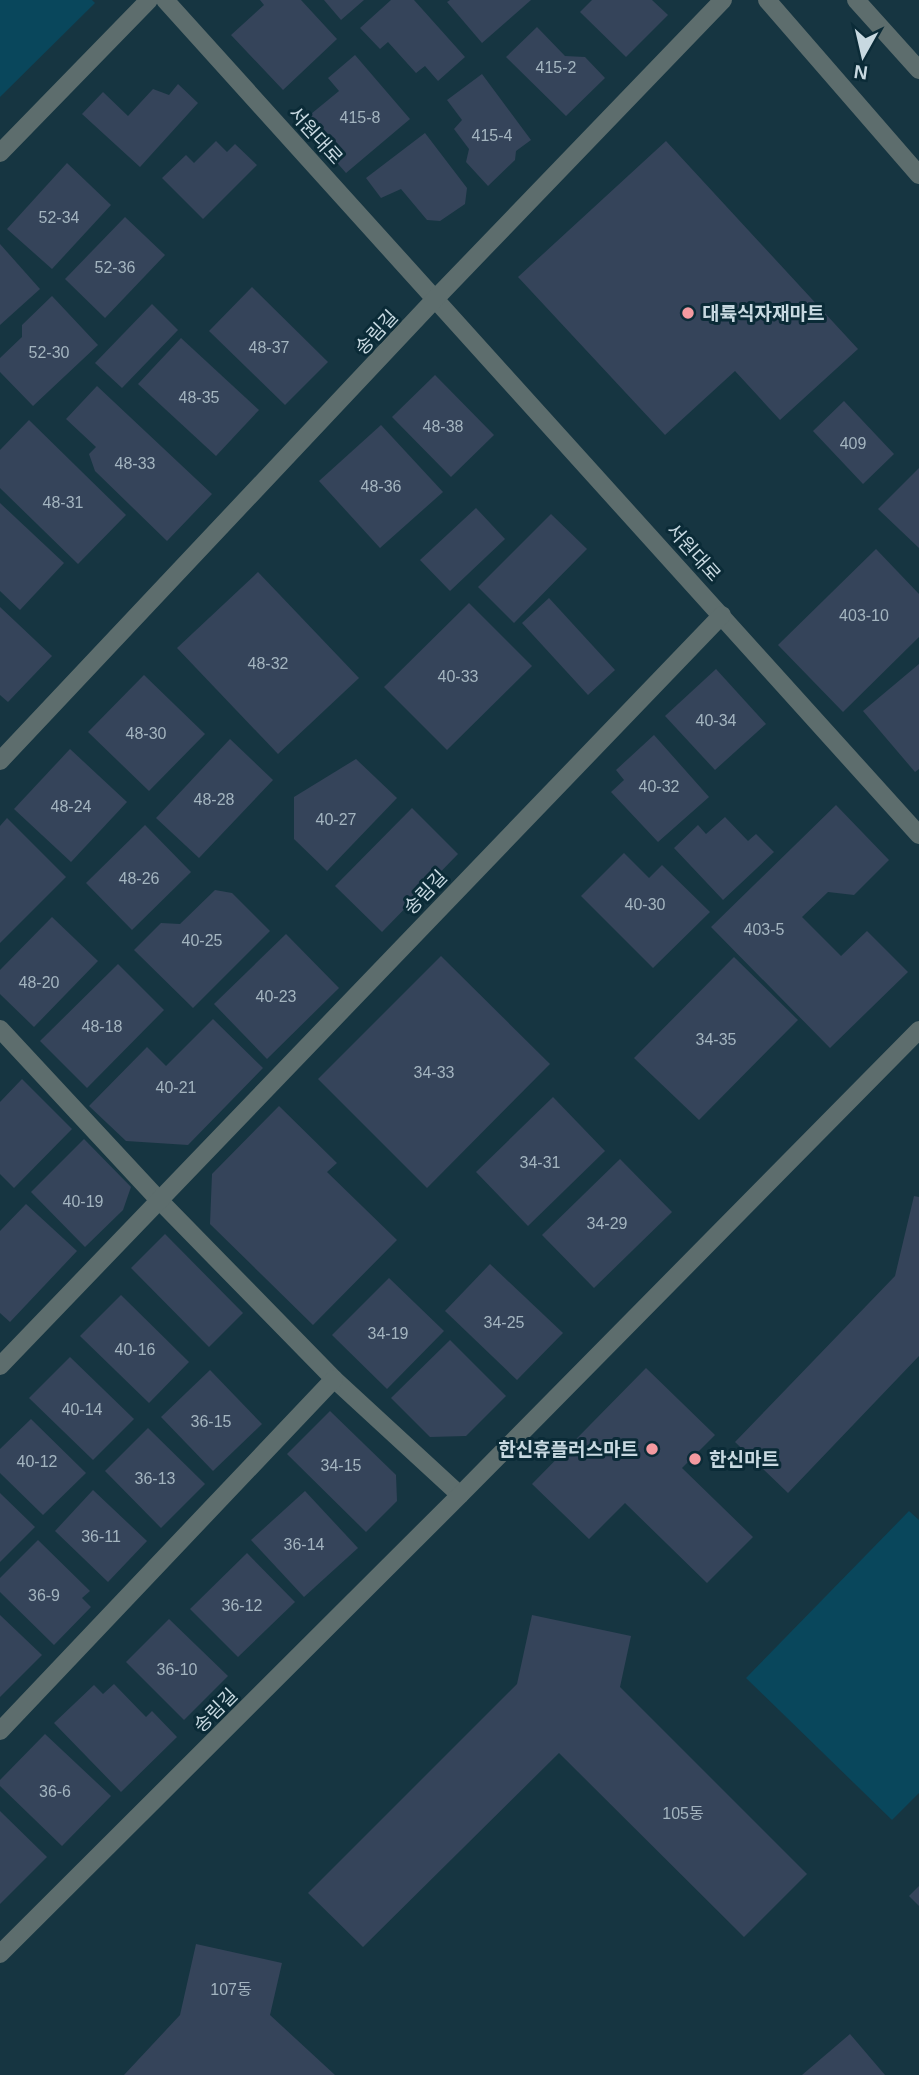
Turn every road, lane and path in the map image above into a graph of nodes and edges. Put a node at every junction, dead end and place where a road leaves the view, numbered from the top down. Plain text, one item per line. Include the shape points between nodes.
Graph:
1 (149, 0) edge
2 (165, 0) edge
3 (723, 0) edge
4 (767, 0) edge
5 (856, 0) edge
6 (919, 70) edge
7 (0, 153) edge
8 (919, 175) edge
9 (436, 298) junction
10 (722, 615) junction
11 (0, 761) edge
12 (919, 835) edge
13 (0, 1029) edge
14 (919, 1030) edge
15 (158, 1199) junction
16 (0, 1366) edge
17 (334, 1379) junction
18 (460, 1496) junction
19 (0, 1731) edge
20 (0, 1954) edge

1 - 7 street
2 - 9 street, 서원대로
3 - 9 street
4 - 8 street
5 - 6 street
9 - 10 street, 서원대로
9 - 11 street, 송림길
10 - 12 street, 서원대로
10 - 15 street, 송림길
13 - 15 street
14 - 18 street, 송림길
15 - 16 street, 송림길
15 - 17 street
17 - 18 street
17 - 19 street
18 - 20 street, 송림길

